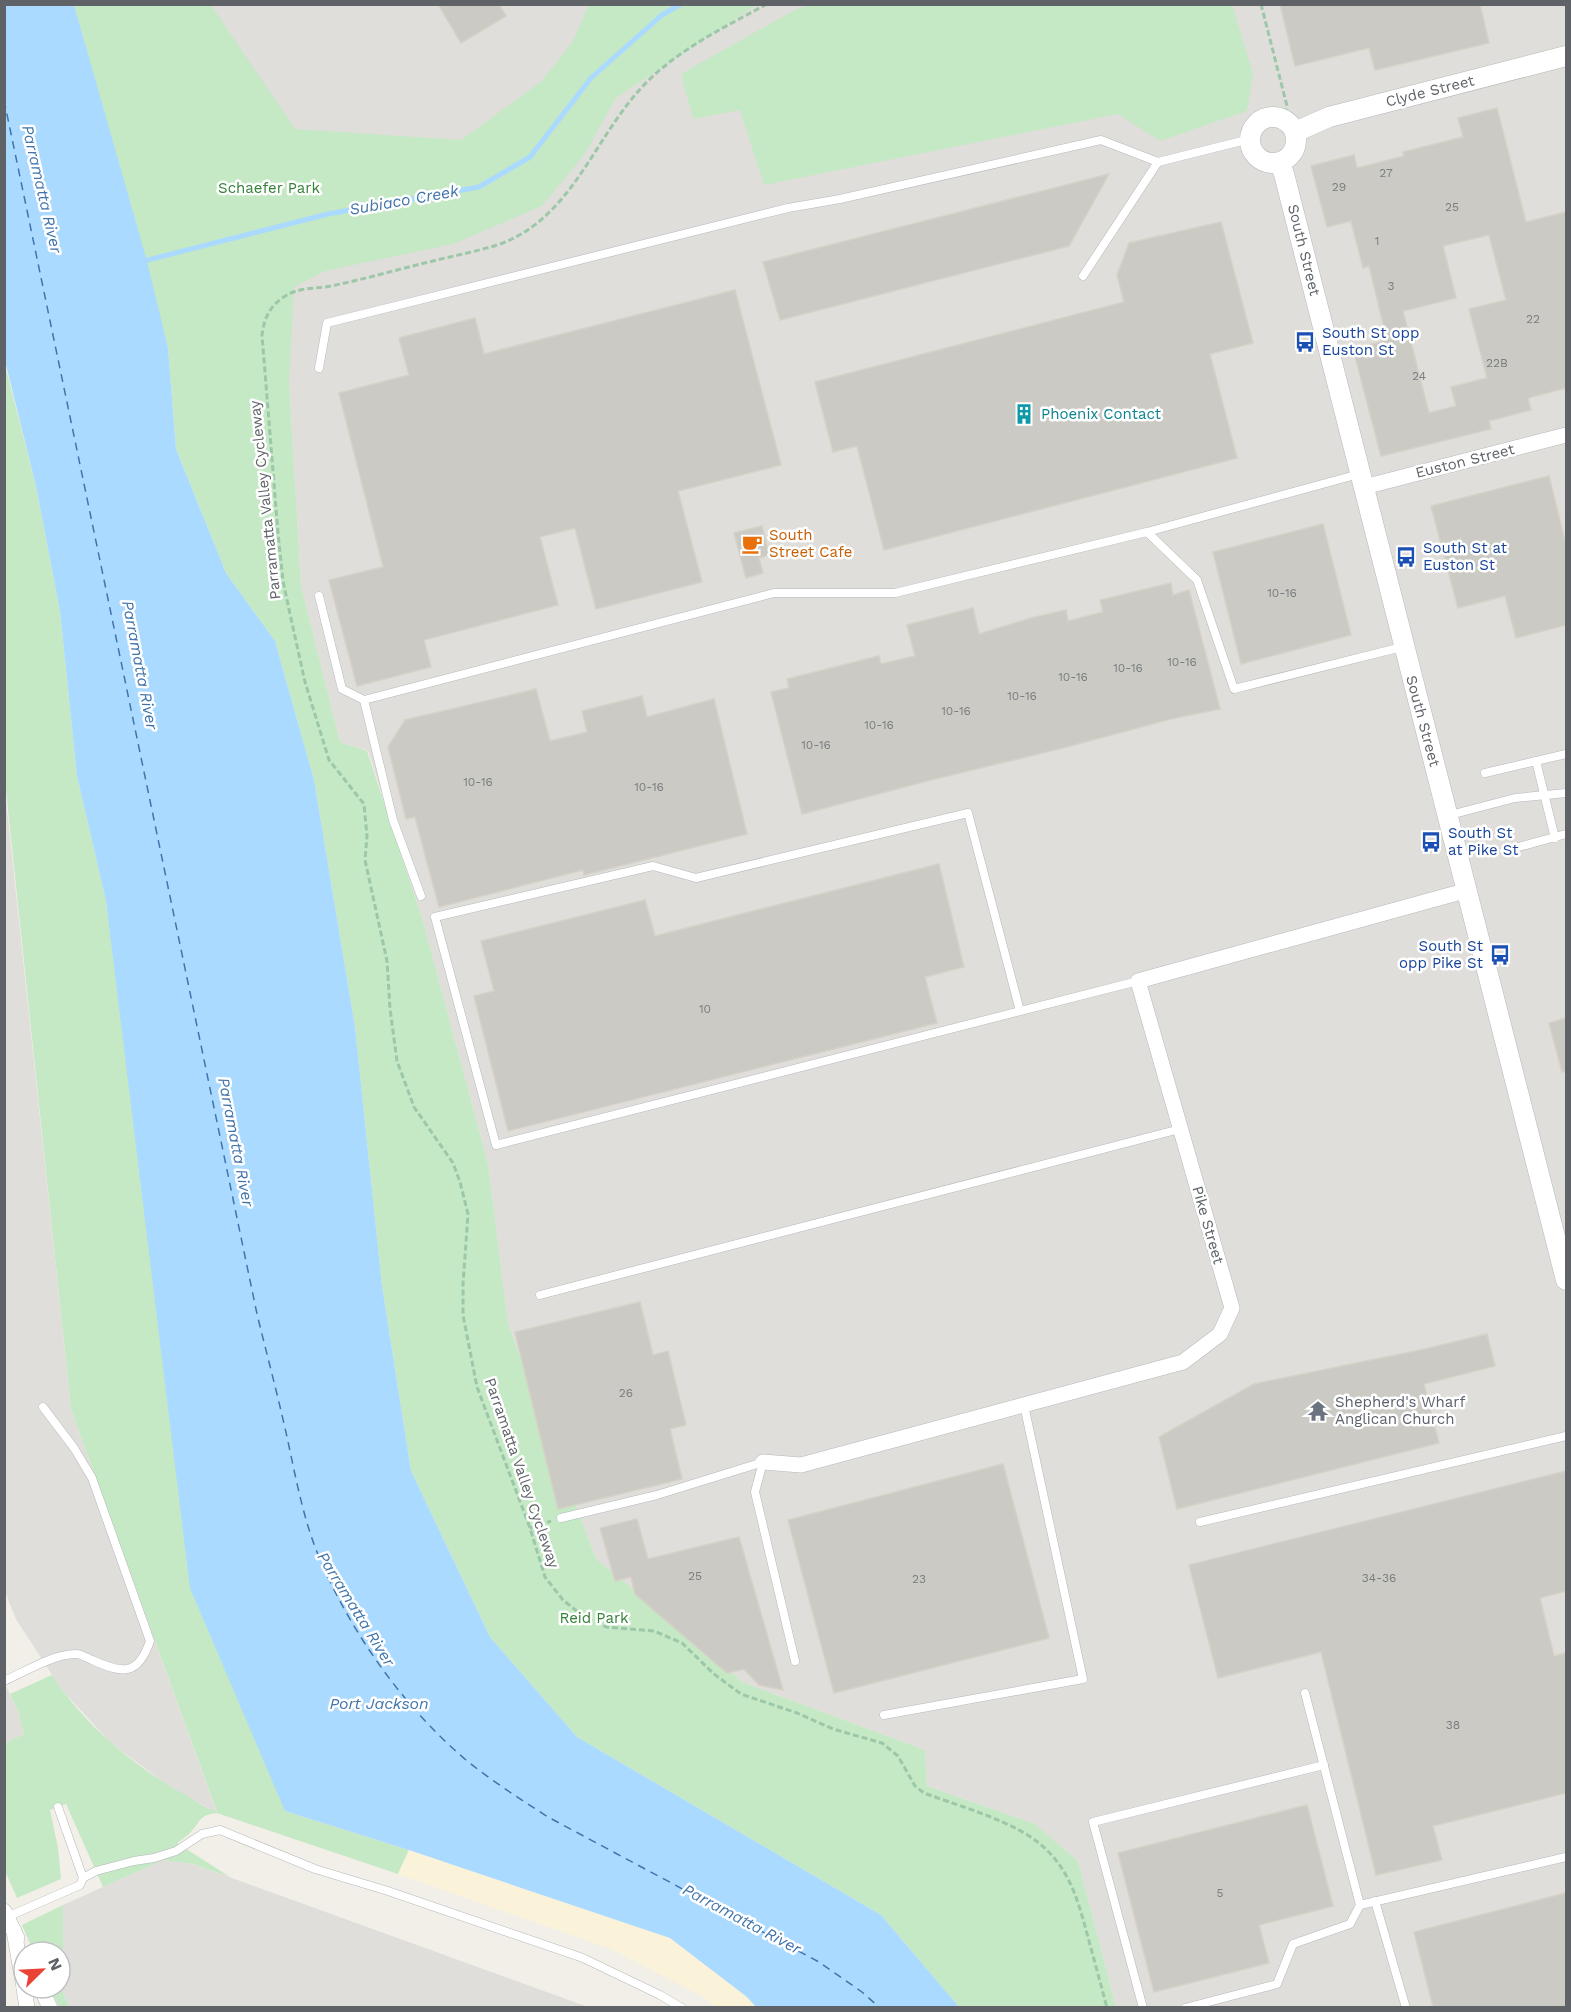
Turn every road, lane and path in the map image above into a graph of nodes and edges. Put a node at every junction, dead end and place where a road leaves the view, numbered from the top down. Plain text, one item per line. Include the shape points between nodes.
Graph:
1 (767, 4) edge
2 (1262, 4) edge
3 (1566, 56) edge
4 (1289, 126) junction
5 (1250, 139) junction
6 (1158, 162) junction
7 (1280, 163) junction
8 (1083, 276) dead end
9 (319, 368) dead end
10 (1566, 435) edge
11 (1362, 480) junction
12 (1146, 532) junction
13 (319, 596) dead end
14 (1404, 646) junction
15 (364, 700) junction
16 (1566, 754) edge
17 (1536, 761) junction
18 (1485, 773) dead end
19 (1566, 793) edge
20 (1544, 794) junction
21 (1448, 816) junction
22 (1566, 834) edge
23 (1555, 837) junction
24 (1504, 851) dead end
25 (1468, 890) junction
26 (422, 896) dead end
27 (1138, 981) junction
28 (1020, 1011) junction
29 (1180, 1129) junction
30 (1566, 1280) edge
31 (540, 1295) dead end
32 (1024, 1405) junction
33 (43, 1407) dead end
34 (1566, 1436) edge
35 (763, 1462) junction
36 (561, 1518) joint
37 (1200, 1522) dead end
38 (531, 1528) junction
39 (795, 1661) dead end
40 (4, 1681) edge
41 (1305, 1693) dead end
42 (884, 1716) dead end
43 (1324, 1765) junction
44 (58, 1807) dead end
45 (1566, 1857) edge
46 (82, 1878) junction
47 (1375, 1901) junction
48 (1360, 1905) junction
49 (8, 1919) edge
50 (13, 1940) edge
51 (18, 1940) edge
52 (682, 2007) edge
53 (1107, 2007) edge
54 (1143, 2007) edge
55 (1185, 2007) edge
56 (1406, 2007) edge

1 - 38 path, Parramatta Valley Cycleway via 664,65 626,107 575,183 546,216 521,234 489,247 298,290 286,296 263,319 283,581 305,682 328,760 364,804 365,860 387,961 397,1061 414,1107 453,1163 460,1182 468,1214 463,1315 477,1387
2 - 4 path
3 - 4 street, Clyde Street
4 - 5 street via 1272,117 1255,126
4 - 7 street via 1296,140 1293,152
5 - 6 lane
5 - 7 street via 1260,159
6 - 8 lane
6 - 9 lane via 1101,140 788,208 327,323
7 - 11 street, South Street
10 - 11 street, Euston Street
11 - 12 lane
11 - 14 street, South Street
12 - 14 lane via 1197,580 1234,689
12 - 15 lane via 895,593 774,593
13 - 15 lane via 342,689
14 - 21 street, South Street
15 - 26 lane via 393,820
16 - 17 lane
17 - 18 lane
17 - 20 lane
19 - 20 lane
20 - 21 lane
20 - 23 lane
21 - 25 street, South Street
22 - 23 lane
23 - 24 lane
25 - 27 street
25 - 30 street, South Street
27 - 28 lane
27 - 29 street, Pike Street
28 - 28 lane via 496,1145 435,917 653,866 696,878 968,813
29 - 31 lane
29 - 32 street, Pike Street via 1232,1308 1220,1334 1184,1362
32 - 35 street, Pike Street via 801,1465
32 - 42 lane via 1083,1679
33 - 40 lane via 92,1478 150,1641 137,1667 122,1671 76,1653
34 - 37 lane
35 - 36 lane via 657,1495
35 - 39 lane via 755,1492
36 - 38 path
38 - 53 path, Parramatta Valley Cycleway via 545,1577 562,1600 583,1616 606,1627 654,1632 682,1643 741,1694 882,1743 898,1756 915,1786 924,1792 1002,1822 1047,1850 1077,1896
41 - 43 lane
43 - 48 lane
43 - 54 lane via 1093,1822
44 - 46 lane
45 - 47 lane
46 - 49 lane via 80,1885 68,1892
46 - 52 lane via 176,1851 202,1834 220,1830 315,1869 583,1958
47 - 48 lane
47 - 56 lane
48 - 55 lane via 1350,1924 1293,1944 1277,1984
49 - 50 street
49 - 51 street

